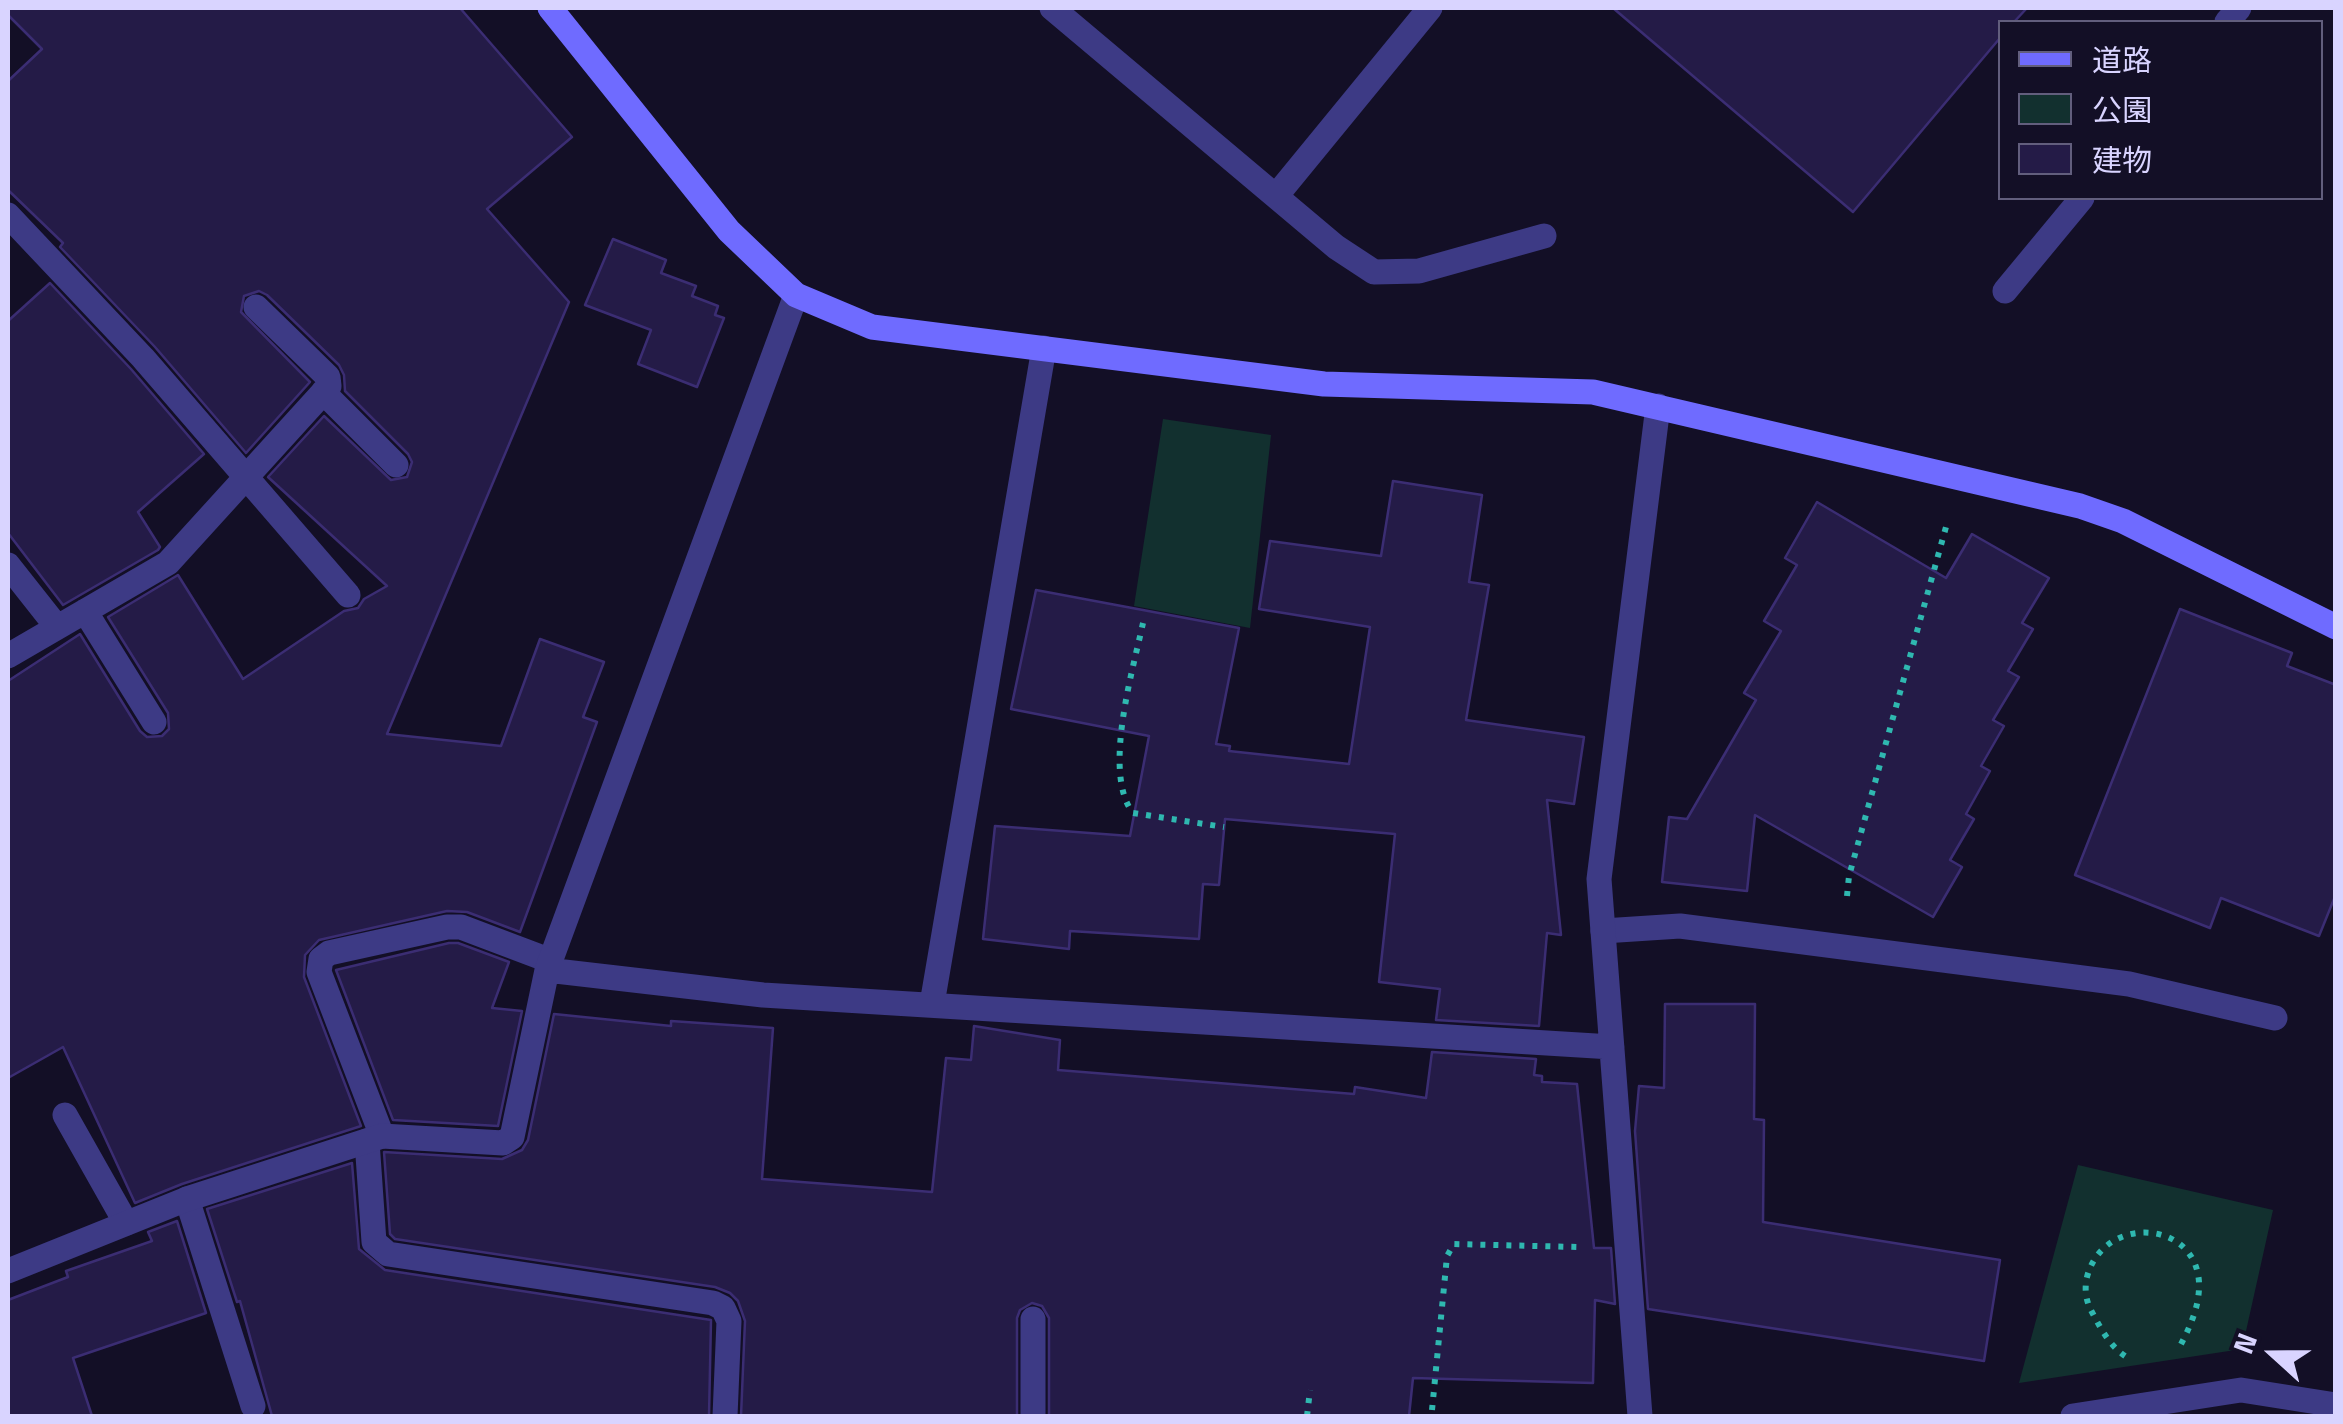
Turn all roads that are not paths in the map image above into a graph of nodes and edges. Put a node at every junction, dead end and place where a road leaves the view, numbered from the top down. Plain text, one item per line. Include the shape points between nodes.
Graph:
1 (550, 8) edge
2 (1052, 8) edge
3 (1430, 8) edge
4 (1276, 196) junction
5 (2080, 200) edge
6 (8, 215) edge
7 (1544, 236) dead end
8 (2005, 291) dead end
9 (796, 296) junction
10 (256, 307) dead end
11 (1044, 348) junction
12 (324, 392) junction
13 (1658, 406) junction
14 (396, 465) dead end
15 (247, 479) junction
16 (8, 565) edge
17 (348, 595) dead end
18 (85, 610) junction
19 (2336, 626) edge
20 (57, 627) junction
21 (8, 656) edge
22 (154, 722) dead end
23 (1603, 932) junction
24 (549, 966) junction
25 (932, 1004) junction
26 (2275, 1018) dead end
27 (1612, 1047) junction
28 (64, 1116) dead end
29 (375, 1138) junction
30 (187, 1200) junction
31 (126, 1224) junction
32 (8, 1270) edge
33 (1033, 1319) dead end
34 (2336, 1405) edge
35 (253, 1406) dead end
36 (725, 1416) edge
37 (1034, 1416) edge
38 (1640, 1416) edge
39 (2073, 1416) edge

1 - 9 street via 730,231
2 - 4 street
3 - 4 street
4 - 7 street via 1374,272 1419,271
5 - 8 street
6 - 15 street
9 - 11 street via 872,327
9 - 24 street
10 - 12 street via 328,377
11 - 13 street via 1324,384 1593,392
11 - 25 street
12 - 14 street
12 - 15 street
13 - 19 street via 2038,494 2123,521
13 - 23 street via 1599,879
15 - 17 street
15 - 18 street via 168,563
16 - 20 street
18 - 20 street
18 - 22 street
20 - 21 street
23 - 26 street via 1680,926 2129,984
23 - 27 street
24 - 25 street via 763,994
24 - 29 street via 512,1136 504,1142
24 - 29 street via 478,932 447,927 321,959 318,972
25 - 27 street
27 - 38 street
28 - 31 street
29 - 30 street
29 - 36 street via 374,1242 388,1254 723,1308 729,1321
30 - 31 street
30 - 35 street
31 - 32 street
33 - 37 street
34 - 39 street via 2241,1390

